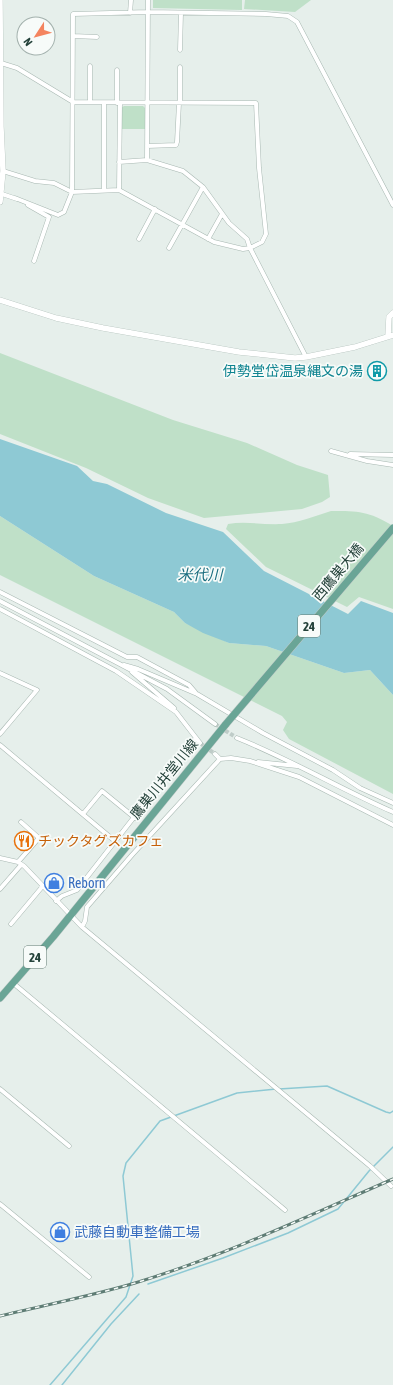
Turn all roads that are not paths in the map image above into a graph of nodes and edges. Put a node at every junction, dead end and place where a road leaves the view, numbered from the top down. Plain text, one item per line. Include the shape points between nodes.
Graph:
1 (0, 0) edge
2 (131, 0) edge
3 (148, 0) edge
4 (148, 12) junction
5 (130, 13) junction
6 (181, 13) junction
7 (0, 36) edge
8 (73, 36) junction
9 (97, 37) dead end
10 (180, 50) dead end
11 (0, 56) edge
12 (0, 63) edge
13 (90, 66) dead end
14 (180, 67) dead end
15 (117, 70) dead end
16 (0, 74) edge
17 (0, 90) edge
18 (73, 102) junction
19 (90, 102) junction
20 (104, 103) junction
21 (118, 103) junction
22 (148, 103) junction
23 (180, 103) junction
24 (147, 146) junction
25 (147, 160) junction
26 (120, 162) junction
27 (3, 171) junction
28 (203, 187) junction
29 (104, 190) junction
30 (119, 190) junction
31 (72, 192) junction
32 (2, 194) junction
33 (15, 198) junction
34 (0, 202) edge
35 (393, 205) edge
36 (155, 209) junction
37 (222, 214) junction
38 (182, 224) junction
39 (139, 239) dead end
40 (208, 239) junction
41 (169, 248) dead end
42 (250, 248) junction
43 (34, 261) dead end
44 (0, 300) edge
45 (393, 313) edge
46 (390, 335) edge
47 (306, 357) junction
48 (393, 455) edge
49 (393, 465) edge
50 (393, 528) edge
51 (0, 592) edge
52 (0, 601) edge
53 (0, 609) edge
54 (124, 665) junction
55 (0, 673) edge
56 (196, 694) junction
57 (176, 712) junction
58 (215, 724) tunnel mouth
59 (226, 724) joint
60 (0, 734) edge
61 (196, 738) junction
62 (236, 738) tunnel mouth
63 (200, 744) tunnel mouth
64 (0, 745) edge
65 (215, 754) tunnel mouth
66 (220, 759) junction
67 (250, 761) junction
68 (302, 767) junction
69 (393, 804) edge
70 (393, 812) edge
71 (84, 814) junction
72 (135, 818) junction
73 (20, 822) dead end
74 (393, 825) edge
75 (116, 842) junction
76 (0, 858) edge
77 (19, 864) junction
78 (42, 887) junction
79 (0, 888) edge
80 (56, 901) junction
81 (70, 915) junction
82 (11, 924) dead end
83 (82, 926) junction
84 (13, 983) junction
85 (0, 998) edge
86 (0, 1089) edge
87 (69, 1146) dead end
88 (391, 1186) dead end
89 (0, 1205) edge
90 (285, 1210) dead end
91 (89, 1277) dead end

1 - 7 street
2 - 5 street
3 - 4 street
4 - 5 street
4 - 6 street
4 - 22 street
5 - 8 street via 74,14
6 - 10 street
6 - 35 street via 266,14 288,16 297,22
7 - 11 street
8 - 9 street
8 - 18 street
11 - 12 street
12 - 16 street
12 - 18 street via 17,68
13 - 19 street
14 - 23 street
15 - 21 street
16 - 17 street
17 - 27 street
18 - 19 street
18 - 31 street
19 - 20 street
20 - 21 street
20 - 29 street
21 - 22 street
21 - 26 street
22 - 23 street
22 - 24 street
23 - 24 street via 176,145
23 - 42 street via 256,103 266,234 262,242
24 - 25 street
25 - 26 street
25 - 28 street via 183,171
26 - 30 street
27 - 31 street via 35,181 54,183
27 - 32 street
28 - 37 street
28 - 38 street
29 - 30 street
29 - 31 street
30 - 36 street
31 - 33 street via 64,212 58,215
32 - 33 street
32 - 34 street
33 - 43 street via 49,217
36 - 38 street
36 - 39 street
37 - 40 street
37 - 42 street via 247,239
38 - 40 street
38 - 41 street
40 - 42 street via 242,249
42 - 47 street
44 - 47 street via 56,318 103,328 239,352
45 - 46 street via 389,317
46 - 47 street via 355,347
48 - 49 street via 331,451
50 - 59 main road, 西鷹巣大橋 / 24, bridge
51 - 56 street via 127,657 137,657 189,686
52 - 54 street
53 - 57 street via 116,671
54 - 56 street
54 - 57 street
54 - 58 street via 167,689
55 - 60 street via 36,690
56 - 69 street via 333,770 360,788
57 - 61 street
59 - 81 main road, 鷹巣川井堂川線 / 24
61 - 63 street
61 - 72 street
62 - 68 street
64 - 71 street
65 - 66 street
66 - 67 street
66 - 83 street via 87,907
67 - 68 street
67 - 74 street via 309,781
68 - 70 street
71 - 72 street via 102,791
71 - 75 street
72 - 75 street
73 - 77 street via 39,838
75 - 80 street via 77,890
76 - 77 street
77 - 78 street
77 - 79 street
78 - 80 street
78 - 82 street
80 - 81 street
81 - 83 street
81 - 84 main road, 鷹巣川井堂川線 / 24
83 - 88 street
84 - 85 main road, 鷹巣川井堂川線 / 24
84 - 90 street
86 - 87 street
89 - 91 street

